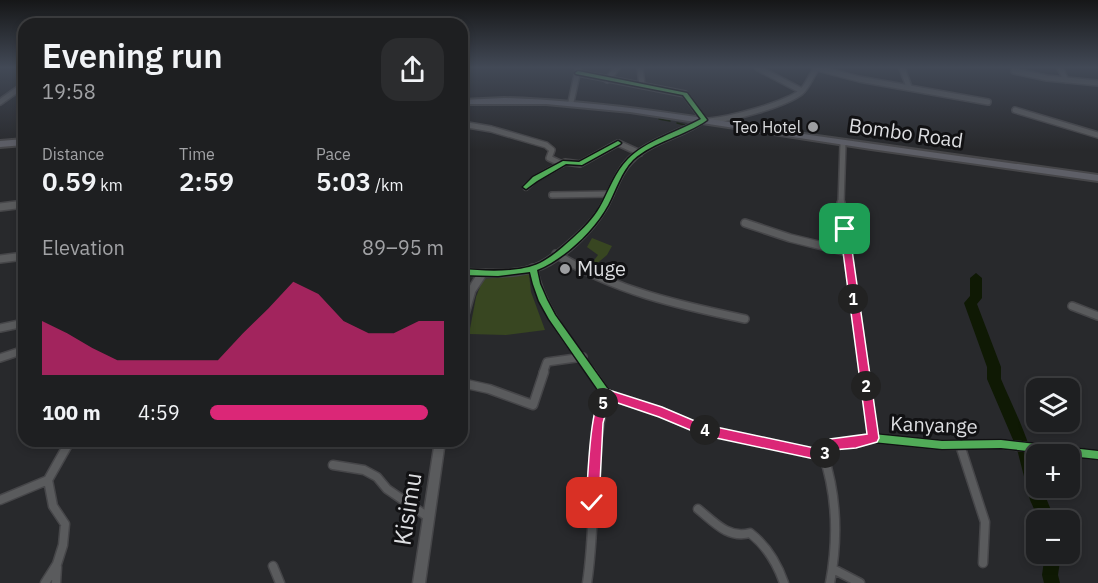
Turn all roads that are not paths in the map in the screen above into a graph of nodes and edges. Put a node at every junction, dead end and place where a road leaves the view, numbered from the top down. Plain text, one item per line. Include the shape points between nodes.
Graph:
1 (572, 95) edge
2 (686, 95) edge
3 (795, 95) edge
4 (952, 95) edge
5 (468, 102) edge
6 (571, 102) junction
7 (988, 102) dead end
8 (1015, 110) dead end
9 (707, 121) junction
10 (468, 125) edge
11 (1098, 135) edge
12 (18, 142) edge
13 (843, 142) junction
14 (0, 144) edge
15 (640, 153) junction
16 (562, 164) junction
17 (1098, 178) edge
18 (526, 187) dead end
19 (611, 194) junction
20 (552, 195) dead end
21 (18, 205) edge
22 (0, 207) edge
23 (745, 223) dead end
24 (846, 252) junction
25 (556, 254) junction
26 (18, 257) edge
27 (0, 259) edge
28 (533, 268) junction
29 (468, 273) edge
30 (482, 274) junction
31 (468, 301) edge
32 (1072, 306) dead end
33 (1098, 316) edge
34 (746, 319) dead end
35 (18, 324) edge
36 (0, 328) edge
37 (18, 352) edge
38 (583, 357) junction
39 (0, 358) edge
40 (468, 384) edge
41 (606, 394) junction
42 (873, 438) junction
43 (960, 445) junction
44 (63, 447) edge
45 (439, 447) edge
46 (823, 454) junction
47 (1098, 455) edge
48 (333, 465) dead end
49 (48, 480) junction
50 (0, 500) edge
51 (698, 509) dead end
52 (428, 517) junction
53 (983, 563) dead end
54 (57, 564) junction
55 (273, 566) dead end
56 (833, 569) junction
57 (45, 583) edge
58 (57, 583) edge
59 (280, 583) edge
60 (419, 583) edge
61 (587, 583) edge
62 (784, 583) edge
63 (830, 583) edge
64 (860, 583) edge

1 - 6 street
2 - 9 street
3 - 9 street
4 - 7 street
5 - 6 main road, Bombo Road
6 - 9 main road, Bombo Road
8 - 11 street
9 - 13 main road, Bombo Road
9 - 15 street
10 - 16 street via 546,145 552,150 549,158
12 - 14 main road
13 - 17 main road, Bombo Road
13 - 24 street via 841,187
15 - 16 street via 618,143 580,164
15 - 19 street via 631,159
16 - 18 street
19 - 20 street
19 - 25 street via 587,229
21 - 22 street
23 - 24 street
24 - 42 street
25 - 28 street
25 - 34 street via 593,275 677,305
26 - 27 street
28 - 30 street
28 - 38 street via 536,289 545,306
29 - 30 street
30 - 31 street
32 - 33 street
35 - 36 street
37 - 39 street
38 - 40 street via 547,362 533,405
38 - 41 street
41 - 46 street via 702,430
41 - 61 street via 598,423 593,545
42 - 43 street, Kanyange
42 - 46 street, Kanyange via 830,445
43 - 47 street, Kanyange via 1001,444
43 - 53 street via 985,522
44 - 49 street
45 - 52 street, Kisimu
46 - 56 street via 829,466 834,518
48 - 52 street via 364,470 378,477 387,489
49 - 50 street
49 - 54 street via 53,506 65,525
51 - 62 street via 725,531 754,536 765,547
52 - 60 street, Kisimu
54 - 57 street
54 - 58 street
55 - 59 street
56 - 63 street
56 - 64 street

